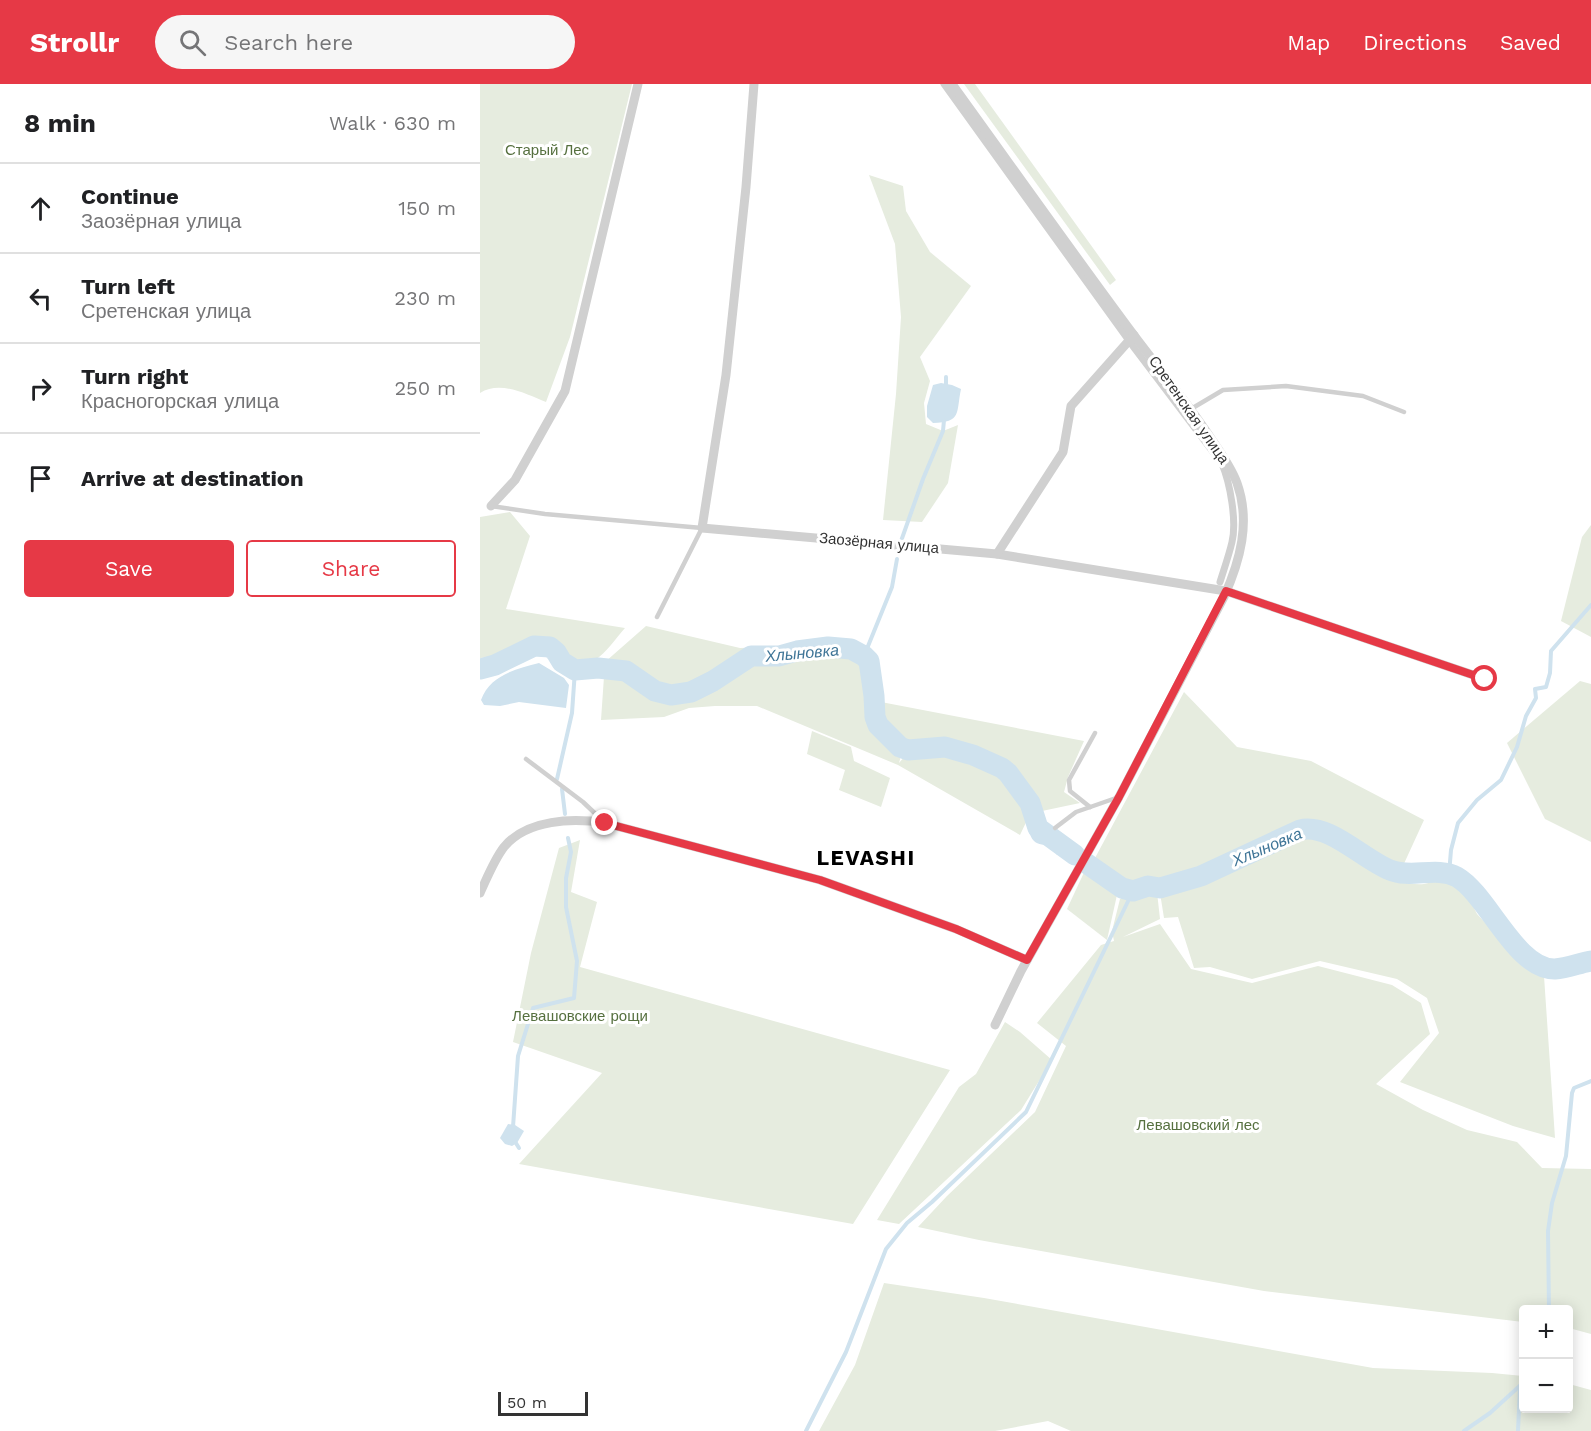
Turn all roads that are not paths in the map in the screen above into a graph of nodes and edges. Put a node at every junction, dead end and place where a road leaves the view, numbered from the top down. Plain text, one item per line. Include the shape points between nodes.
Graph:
1 (638, 84) edge
2 (754, 84) edge
3 (944, 84) edge
4 (952, 84) edge
5 (1131, 337) junction
6 (1191, 409) junction
7 (1404, 412) dead end
8 (491, 506) joint
9 (702, 528) junction
10 (997, 554) junction
11 (1220, 582) dead end
12 (1226, 591) junction
13 (657, 617) dead end
14 (1485, 679) dead end
15 (1095, 733) dead end
16 (526, 759) dead end
17 (1119, 797) junction
18 (1090, 807) junction
19 (605, 823) junction
20 (1055, 828) dead end
21 (480, 893) edge
22 (1027, 960) junction
23 (995, 1025) dead end

1 - 8 street via 565,391 515,480
2 - 9 street via 726,375
3 - 5 street
4 - 5 street, Сретенская улица
5 - 6 street, Сретенская улица
5 - 10 street via 1071,406 1063,452
5 - 11 street via 1228,478 1233,539
6 - 7 lane via 1223,390 1286,386 1363,396
6 - 12 street, Сретенская улица via 1226,460 1237,484 1243,514 1236,571
8 - 9 lane
9 - 10 street, Заозёрная улица
9 - 13 lane
10 - 12 street, Заозёрная улица
12 - 14 street, Заозёрная улица
12 - 17 street, Сретенская улица
15 - 18 lane via 1069,780 1070,791
16 - 19 lane
17 - 18 lane
17 - 22 street, Сретенская улица
18 - 20 lane
19 - 21 street via 573,820 531,828 505,847
19 - 22 street via 820,880 956,929
22 - 23 street, Сретенская улица

